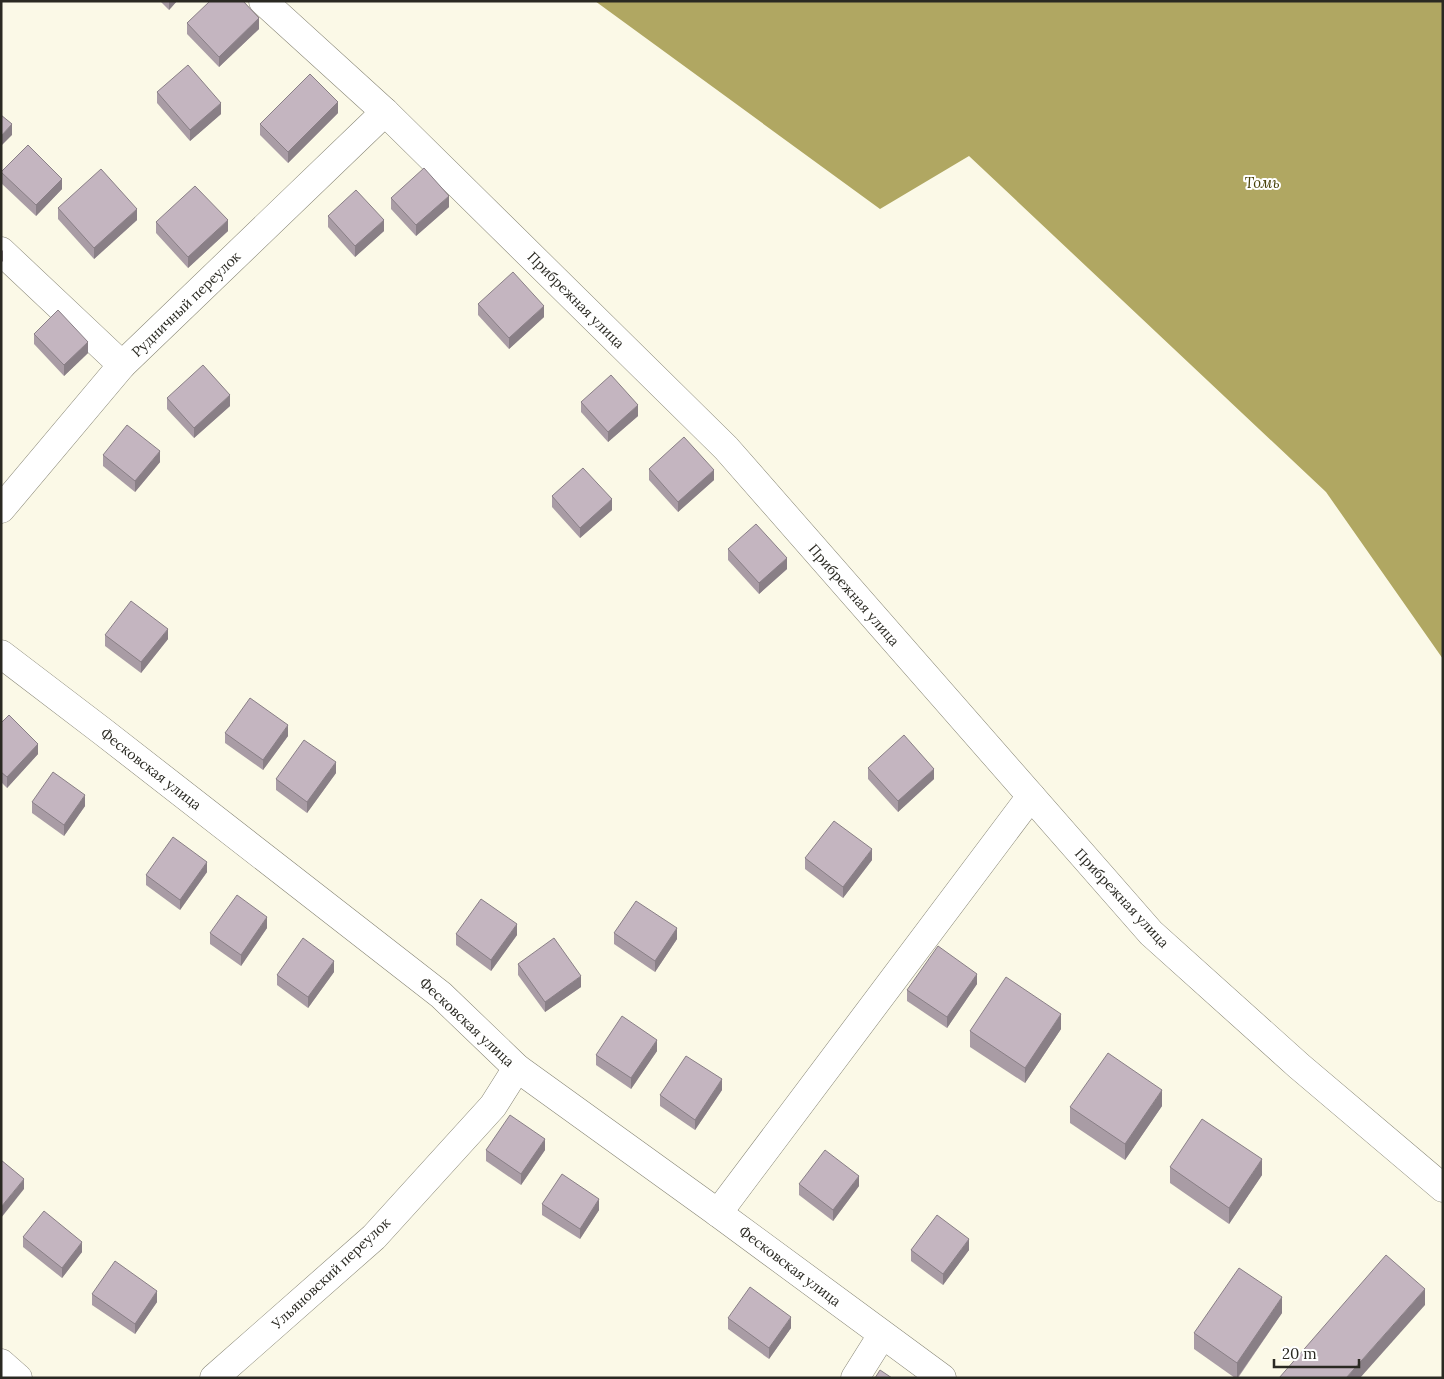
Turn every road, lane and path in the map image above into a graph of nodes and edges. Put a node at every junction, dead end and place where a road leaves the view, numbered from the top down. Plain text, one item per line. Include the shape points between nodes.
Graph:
1 (263, 1) edge
2 (385, 112) junction
3 (1, 251) edge
4 (122, 365) junction
5 (1, 509) edge
6 (1, 654) edge
7 (1031, 796) junction
8 (517, 1068) junction
9 (1443, 1188) edge
10 (718, 1213) junction
11 (882, 1335) junction
12 (1, 1363) edge
13 (18, 1378) edge
14 (214, 1378) edge
15 (855, 1378) edge
16 (942, 1378) edge

1 - 2 street, Прибрежная улица
2 - 4 street, Рудничный переулок
2 - 7 street, Прибрежная улица via 726,448
3 - 4 street
4 - 5 street, Рудничный переулок
6 - 8 street, Фесковская улица via 441,994
7 - 9 street, Прибрежная улица via 1151,933
7 - 10 street
8 - 10 street, Фесковская улица
8 - 14 street, Ульяновский переулок via 493,1106 374,1237
10 - 11 street, Фесковская улица
11 - 15 street
11 - 16 street, Фесковская улица
12 - 13 street

